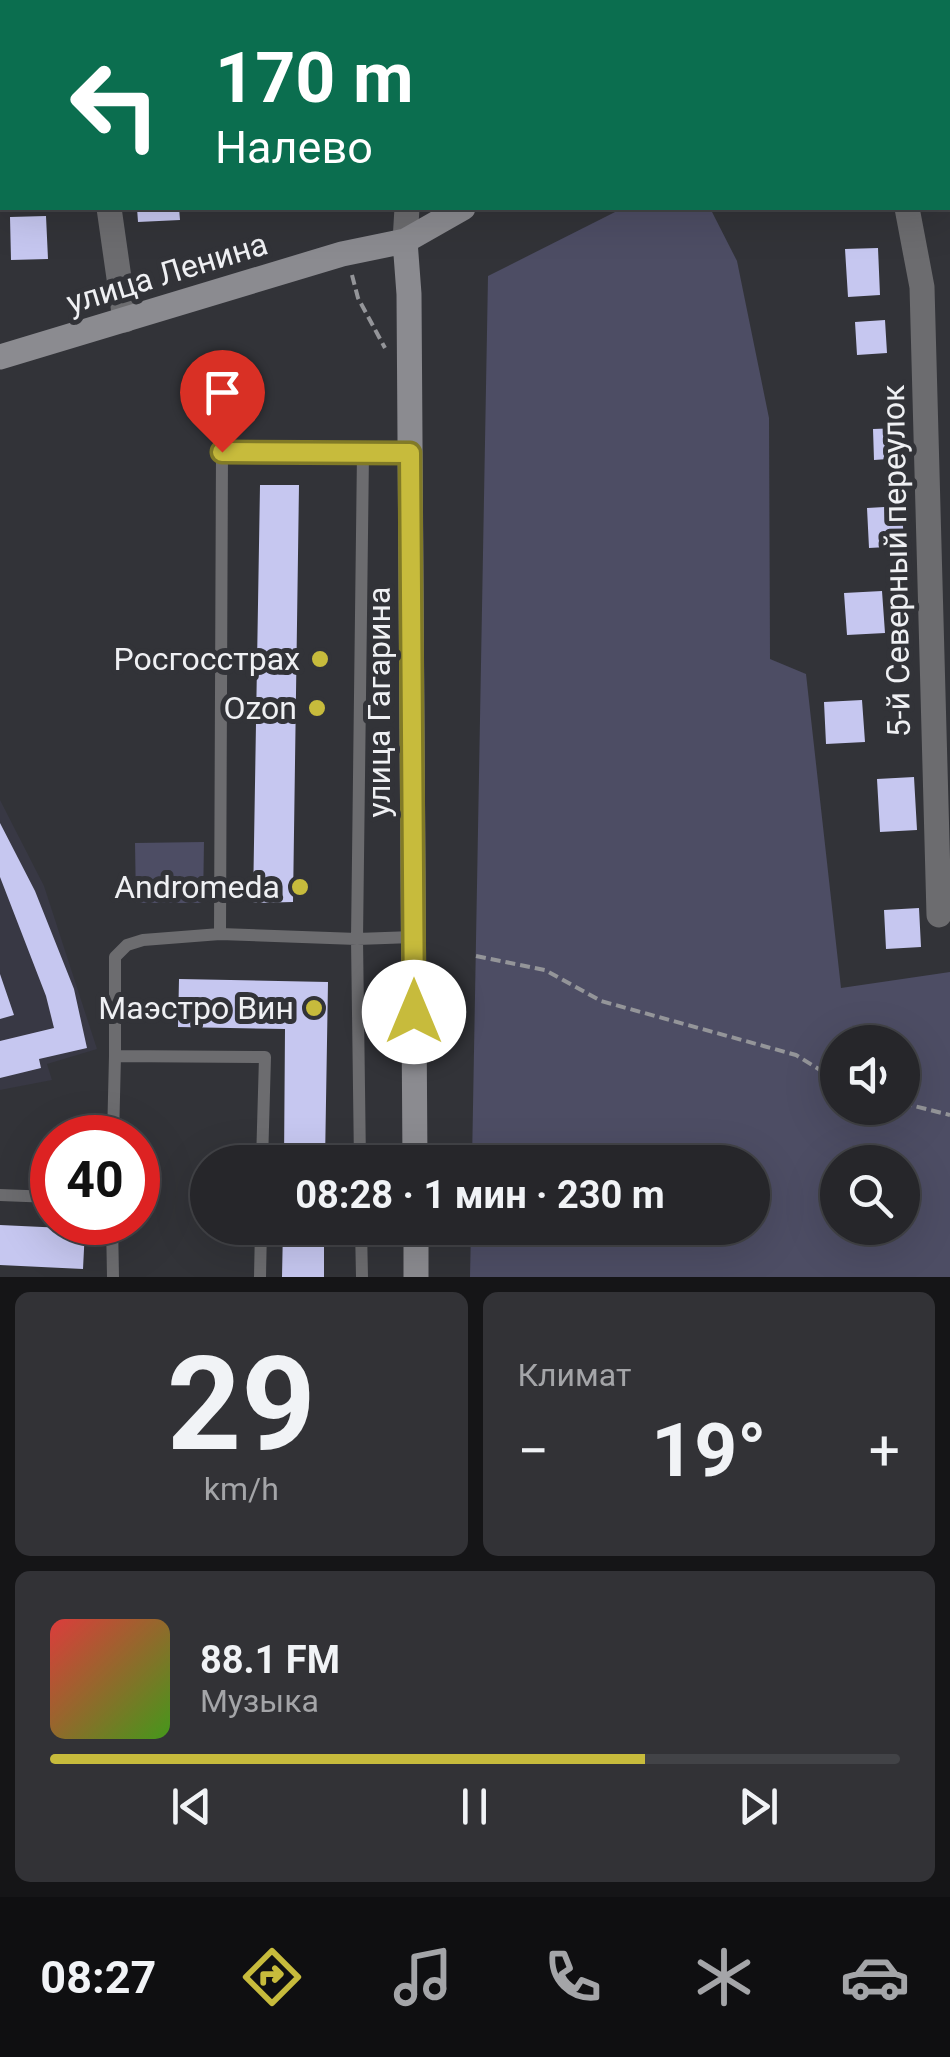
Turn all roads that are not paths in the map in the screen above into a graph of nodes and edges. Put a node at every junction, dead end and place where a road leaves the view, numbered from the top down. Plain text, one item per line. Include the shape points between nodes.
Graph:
1 (109, 210) edge
2 (407, 210) edge
3 (458, 210) edge
4 (907, 210) edge
5 (404, 241) junction
6 (125, 320) junction
7 (0, 357) edge
8 (363, 453) junction
9 (410, 453) junction
10 (939, 914) dead end
11 (220, 934) junction
12 (413, 937) junction
13 (357, 939) junction
14 (115, 1056) junction
15 (114, 1115) edge
16 (262, 1145) edge
17 (360, 1145) edge
18 (415, 1145) edge
19 (0, 1194) edge
20 (30, 1196) edge
21 (112, 1245) edge
22 (261, 1245) edge
23 (361, 1245) edge
24 (416, 1245) edge
25 (112, 1277) edge
26 (260, 1277) edge
27 (362, 1277) edge
28 (416, 1277) edge

1 - 6 street
2 - 5 street
3 - 5 street, улица Ленина
4 - 10 street, 5-й Северный переулок via 922,287
5 - 6 street, улица Ленина
5 - 9 street, улица Гагарина
6 - 7 street, улица Ленина
8 - 9 lane
8 - 11 lane via 222,452
8 - 13 lane
9 - 12 street, улица Гагарина
11 - 13 lane
11 - 14 lane via 143,940 115,957
12 - 13 lane
12 - 18 street, улица Гагарина
13 - 17 lane
14 - 15 lane
14 - 16 lane via 264,1057
19 - 20 lane
21 - 25 lane
22 - 26 lane
23 - 27 lane
24 - 28 street

